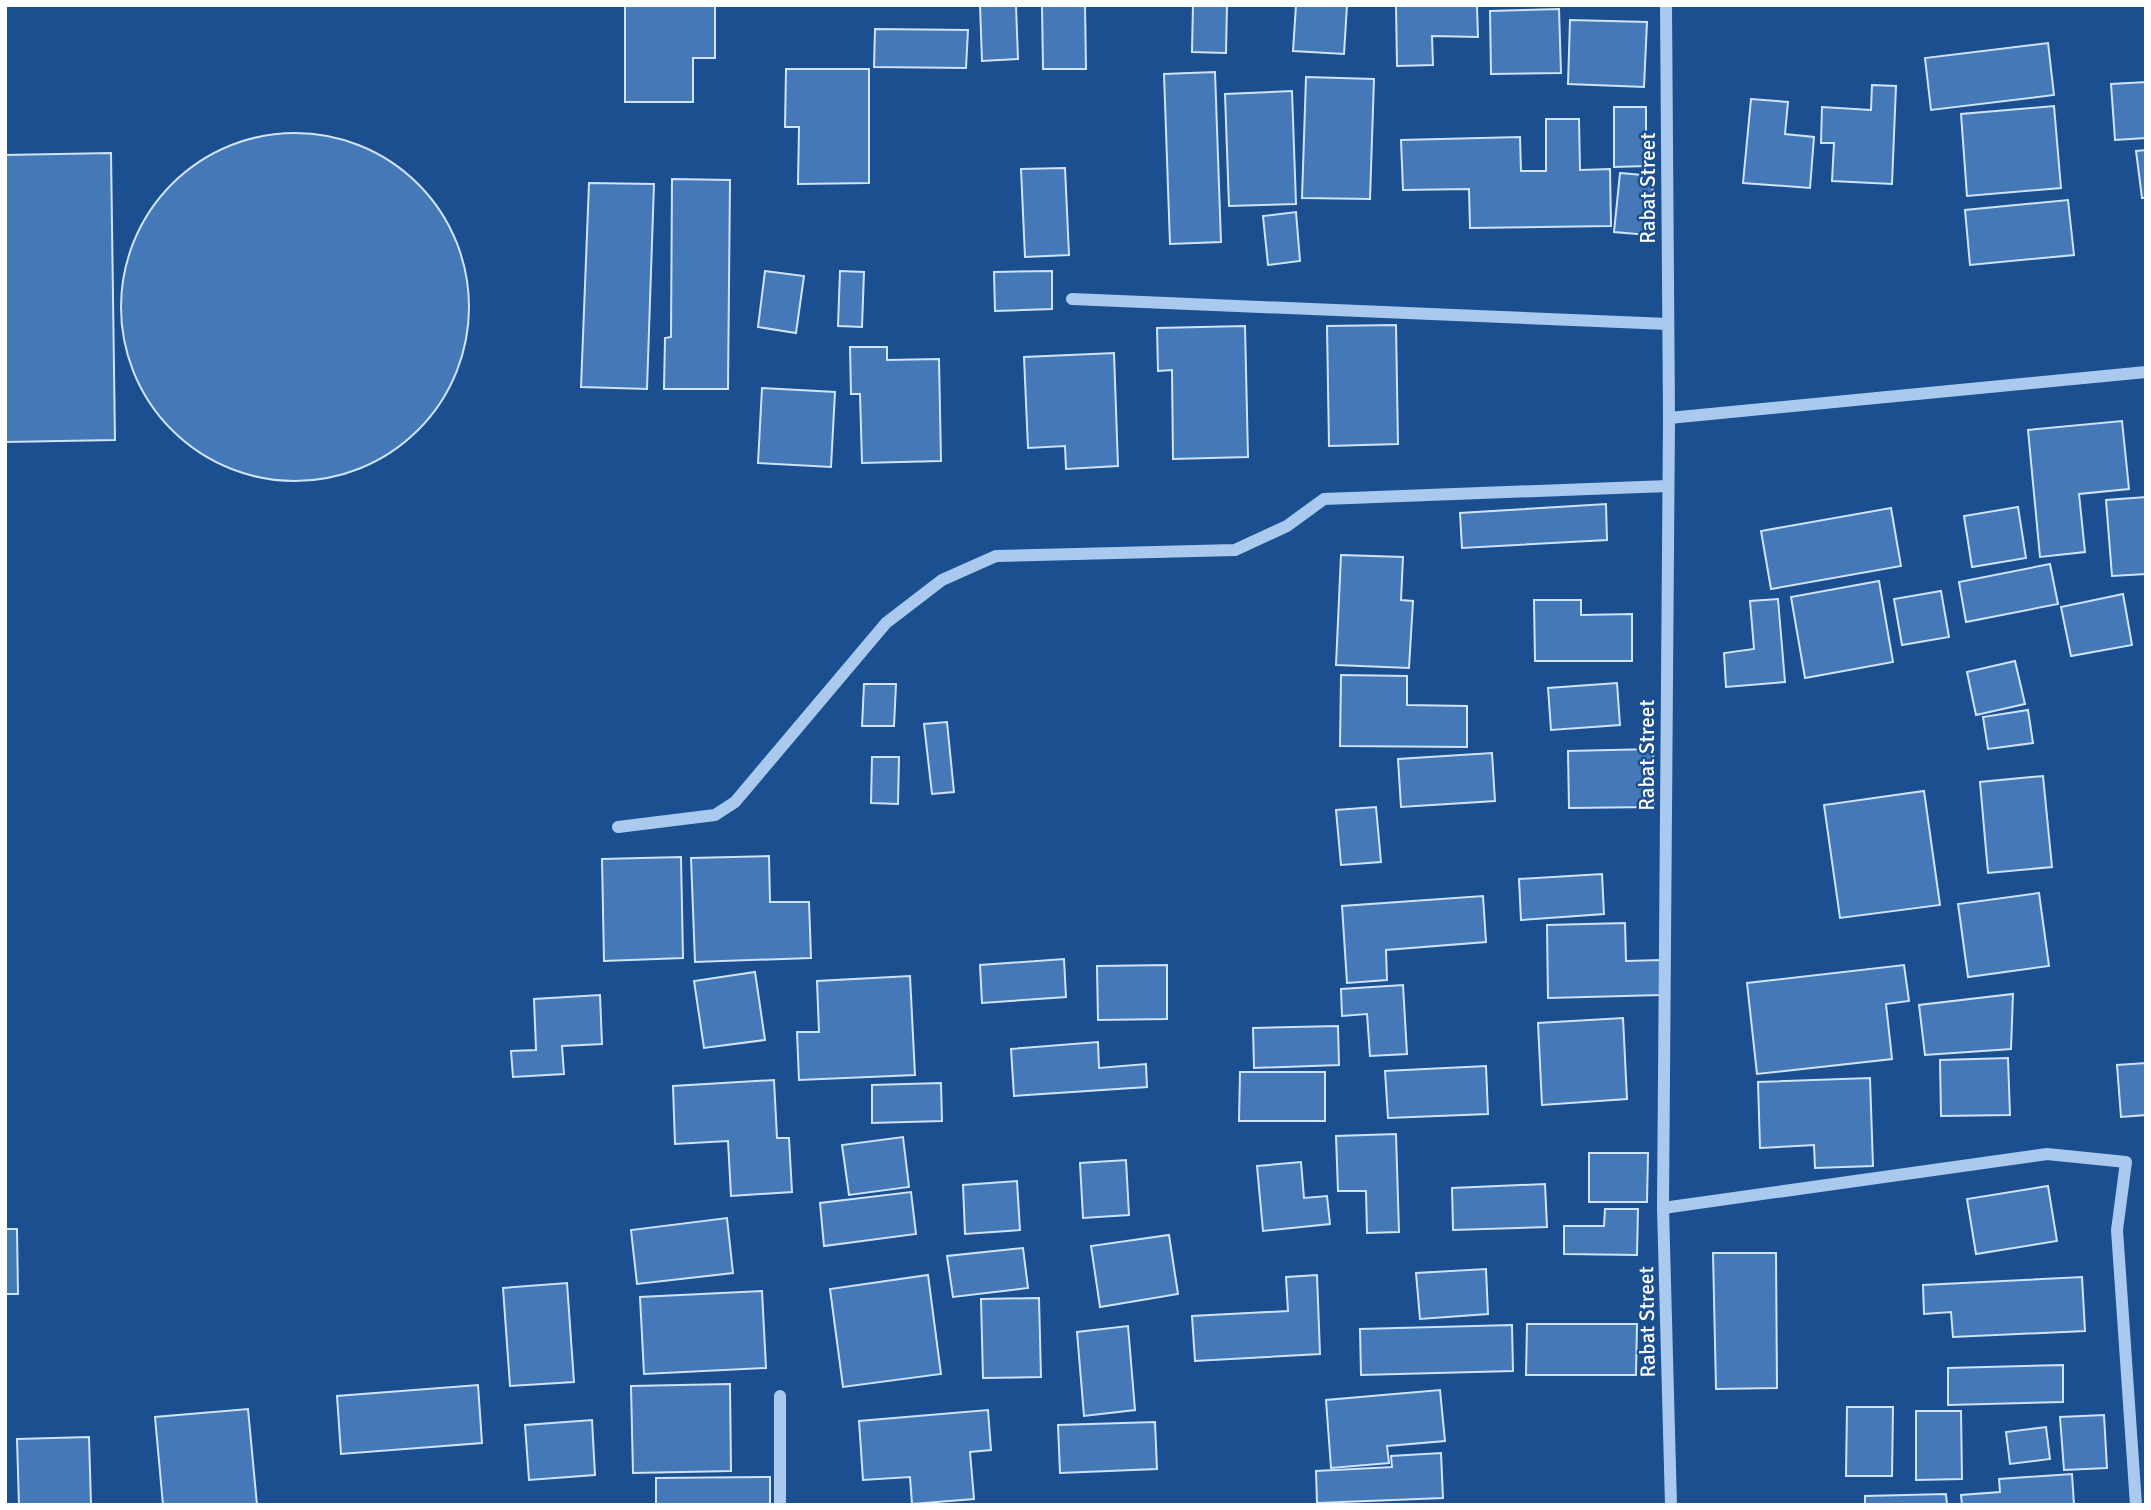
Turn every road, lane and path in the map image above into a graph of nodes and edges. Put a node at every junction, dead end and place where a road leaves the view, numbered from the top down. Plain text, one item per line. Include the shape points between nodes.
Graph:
1 (1666, 5) edge
2 (1072, 299) dead end
3 (1668, 324) junction
4 (2146, 372) edge
5 (1669, 418) junction
6 (1668, 486) junction
7 (618, 827) dead end
8 (1663, 1208) junction
9 (780, 1396) dead end
10 (780, 1505) edge
11 (1671, 1505) edge
12 (2136, 1505) edge

1 - 3 street, Rabat Street
2 - 3 street
3 - 5 street, Rabat Street
4 - 5 street
5 - 6 street, Rabat Street
6 - 7 street via 1324,499 1286,526 1235,550 996,556 942,580 886,623 735,802 715,815
6 - 8 street, Rabat Street
8 - 11 street, Rabat Street
8 - 12 street via 2048,1154 2126,1162 2118,1230
9 - 10 street

